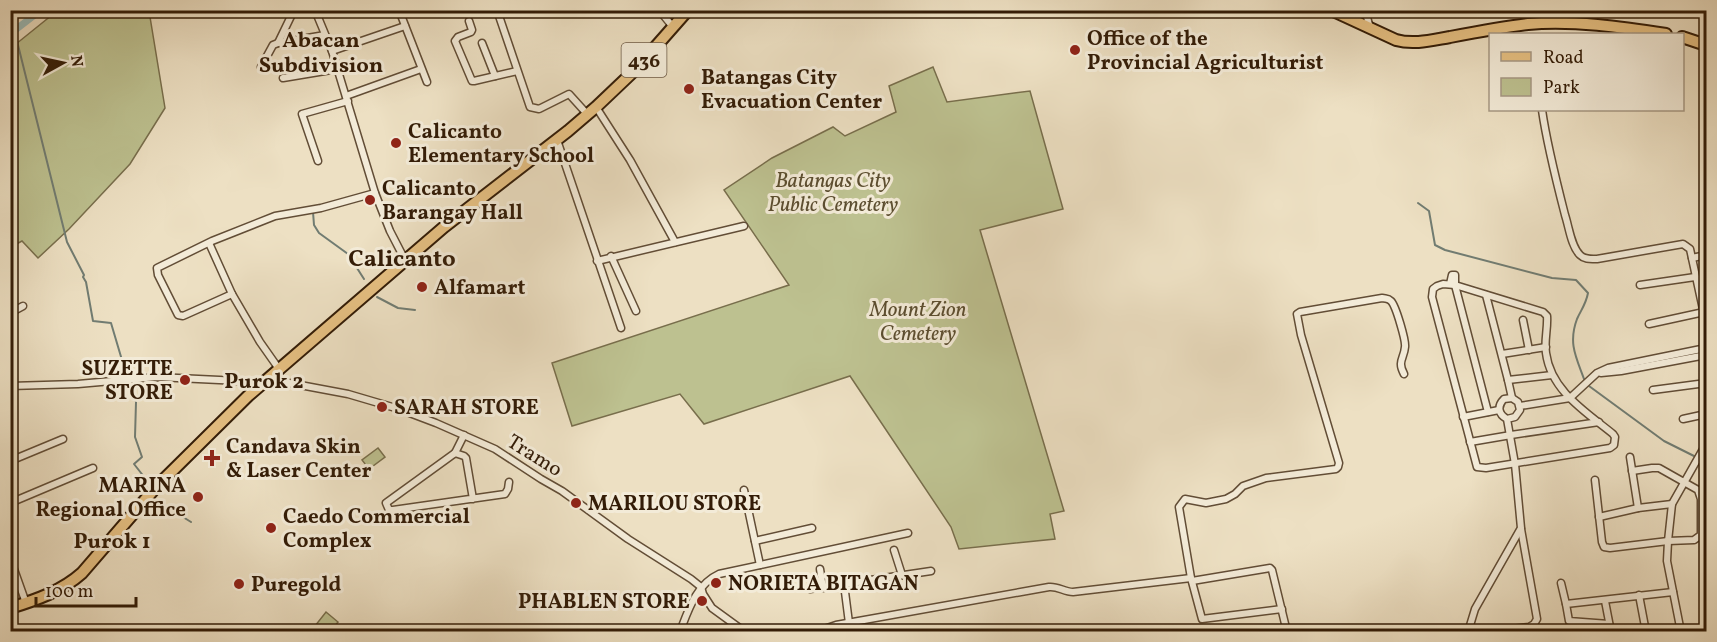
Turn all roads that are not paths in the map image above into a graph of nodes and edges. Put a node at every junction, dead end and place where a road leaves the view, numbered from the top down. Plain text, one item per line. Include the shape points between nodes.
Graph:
1 (18, 10) edge
2 (294, 10) edge
3 (315, 10) edge
4 (399, 10) edge
5 (497, 10) edge
6 (659, 10) edge
7 (688, 10) edge
8 (1331, 10) edge
9 (1365, 10) edge
10 (10, 16) edge
11 (469, 21) dead end
12 (405, 26) junction
13 (674, 28) junction
14 (1371, 28) junction
15 (1518, 30) edge
16 (1493, 33) edge
17 (1660, 33) edge
18 (1489, 34) edge
19 (325, 35) junction
20 (1684, 37) edge
21 (278, 43) junction
22 (482, 43) dead end
23 (1707, 45) edge
24 (332, 51) junction
25 (261, 67) dead end
26 (337, 69) junction
27 (421, 69) junction
28 (517, 71) junction
29 (495, 76) junction
30 (283, 78) dead end
31 (427, 82) dead end
32 (347, 98) junction
33 (592, 111) junction
34 (1542, 111) edge
35 (557, 140) junction
36 (318, 161) dead end
37 (375, 193) junction
38 (744, 226) dead end
39 (675, 242) junction
40 (209, 243) junction
41 (1707, 255) edge
42 (611, 256) junction
43 (1692, 258) junction
44 (405, 260) junction
45 (597, 261) junction
46 (1695, 277) junction
47 (1453, 284) junction
48 (1640, 285) dead end
49 (232, 294) junction
50 (1486, 295) junction
51 (23, 306) dead end
52 (636, 311) dead end
53 (1704, 312) junction
54 (10, 313) edge
55 (1523, 320) dead end
56 (1707, 322) edge
57 (1649, 324) dead end
58 (621, 328) dead end
59 (1546, 347) junction
60 (1707, 348) edge
61 (1529, 350) junction
62 (1502, 354) junction
63 (1707, 355) edge
64 (279, 369) junction
65 (1404, 374) dead end
66 (1598, 374) junction
67 (1552, 375) junction
68 (1509, 380) junction
69 (263, 382) junction
70 (1707, 383) edge
71 (10, 386) edge
72 (1653, 390) dead end
73 (1512, 398) junction
74 (1570, 398) junction
75 (1520, 406) junction
76 (1499, 410) junction
77 (1488, 412) junction
78 (1707, 414) edge
79 (1463, 417) junction
80 (1507, 418) junction
81 (1683, 419) dead end
82 (1599, 422) junction
83 (464, 435) junction
84 (1511, 435) junction
85 (63, 439) dead end
86 (1470, 442) junction
87 (1707, 444) edge
88 (455, 453) junction
89 (1630, 457) dead end
90 (10, 461) edge
91 (1515, 464) junction
92 (93, 468) dead end
93 (1632, 471) junction
94 (1594, 480) dead end
95 (509, 482) dead end
96 (1685, 482) junction
97 (744, 490) dead end
98 (473, 499) junction
99 (10, 503) edge
100 (1672, 504) junction
101 (1638, 508) junction
102 (1599, 517) junction
103 (812, 528) dead end
104 (1521, 528) junction
105 (908, 533) dead end
106 (755, 541) junction
107 (1668, 541) junction
108 (894, 550) dead end
109 (10, 558) edge
110 (760, 566) junction
111 (820, 569) dead end
112 (931, 571) dead end
113 (902, 575) junction
114 (1191, 580) junction
115 (1561, 583) dead end
116 (844, 584) junction
117 (701, 587) junction
118 (823, 588) junction
119 (810, 589) dead end
120 (1673, 592) junction
121 (1639, 595) junction
122 (1605, 601) junction
123 (26, 603) junction
124 (1566, 604) junction
125 (10, 608) edge
126 (1282, 609) junction
127 (849, 622) junction
128 (1609, 624) junction
129 (681, 629) dead end
130 (745, 632) edge
131 (815, 632) edge
132 (1287, 632) edge
133 (1468, 632) edge
134 (1487, 632) edge
135 (1611, 632) edge
136 (1646, 632) edge
137 (1681, 632) edge

1 - 10 main road
2 - 21 street
3 - 19 street
4 - 12 street
5 - 28 street
6 - 13 street
7 - 13 main road, 436
8 - 14 main road
9 - 14 street
11 - 29 street via 471,32 455,41 469,78 474,81
12 - 24 street
12 - 27 street
13 - 33 main road, 436
14 - 18 main road via 1411,43
15 - 16 main road
15 - 17 main road via 1549,23
19 - 21 street
19 - 24 street
20 - 23 main road
21 - 25 street
22 - 29 street
24 - 26 street
26 - 30 street
26 - 32 street
27 - 31 street
27 - 32 street
28 - 29 street
28 - 33 street via 532,108 539,109 569,94
32 - 36 street via 302,114
32 - 37 street
33 - 35 main road, 436
33 - 39 street via 630,160
34 - 43 street via 1559,193 1579,254 1597,259 1683,244 1690,249
35 - 44 main road, 436
35 - 45 street
37 - 40 street via 321,208 283,213
37 - 44 street
38 - 39 street
39 - 42 street
40 - 49 street
40 - 49 street via 157,268 158,275 178,315
41 - 43 street
42 - 45 street
42 - 52 street
43 - 46 street
44 - 64 main road, 436
45 - 58 street
46 - 48 street
46 - 53 street
47 - 50 street
47 - 77 street
47 - 79 street via 1437,286 1432,293
49 - 64 street
50 - 59 street via 1547,315
50 - 62 street
51 - 54 street
53 - 56 street
53 - 57 street
55 - 61 street
59 - 61 street
59 - 67 street
60 - 66 street via 1618,365
61 - 62 street
62 - 68 street
63 - 66 street
64 - 69 main road, 436
65 - 114 street via 1400,361 1405,342 1394,304 1388,299 1297,314 1338,467 1266,478 1243,486 1226,499 1206,503 1185,499 1179,507
66 - 74 street
67 - 68 street
67 - 74 street
68 - 73 street
69 - 71 street, Tramo via 157,377
69 - 83 street, Tramo via 348,394 414,414
69 - 123 main road, 436 via 157,486 82,573 70,584
70 - 72 street
73 - 75 street
73 - 76 street via 1504,399
74 - 75 street
74 - 82 street
75 - 80 street via 1518,414
76 - 77 street
76 - 80 street
77 - 79 street
78 - 81 street
79 - 86 street
80 - 84 street
82 - 84 street
82 - 91 street via 1615,437 1611,448
83 - 88 street
83 - 117 street, Tramo via 495,449 562,491
84 - 86 street
84 - 91 street
85 - 90 street
86 - 91 street via 1479,469
87 - 96 street
88 - 98 street via 466,458
88 - 98 street via 387,505 393,510
89 - 93 street
91 - 104 street
92 - 99 street
93 - 96 street via 1656,468
93 - 101 street
94 - 102 street
95 - 98 street via 505,494
96 - 100 street
96 - 107 street via 1700,494 1701,535 1694,540
97 - 106 street
100 - 101 street
100 - 107 street
101 - 102 street
102 - 107 street via 1604,547
103 - 106 street
104 - 133 street via 1475,609
104 - 134 street via 1537,619 1529,627
105 - 110 street
106 - 110 street
107 - 120 street
108 - 113 street
109 - 123 street
110 - 117 street via 719,574
111 - 118 street
112 - 113 street
113 - 116 street
114 - 126 street via 1202,619
114 - 126 street via 1270,568
114 - 127 street via 1073,592 1049,586
115 - 124 street
116 - 118 street
116 - 127 street
117 - 129 street
117 - 130 street, Tramo via 712,608
118 - 119 street
120 - 121 street
120 - 137 street
121 - 122 street
121 - 136 street
122 - 124 street
122 - 128 street
123 - 125 main road, 436
124 - 128 street via 1569,621
126 - 132 street
127 - 131 street
128 - 135 street

